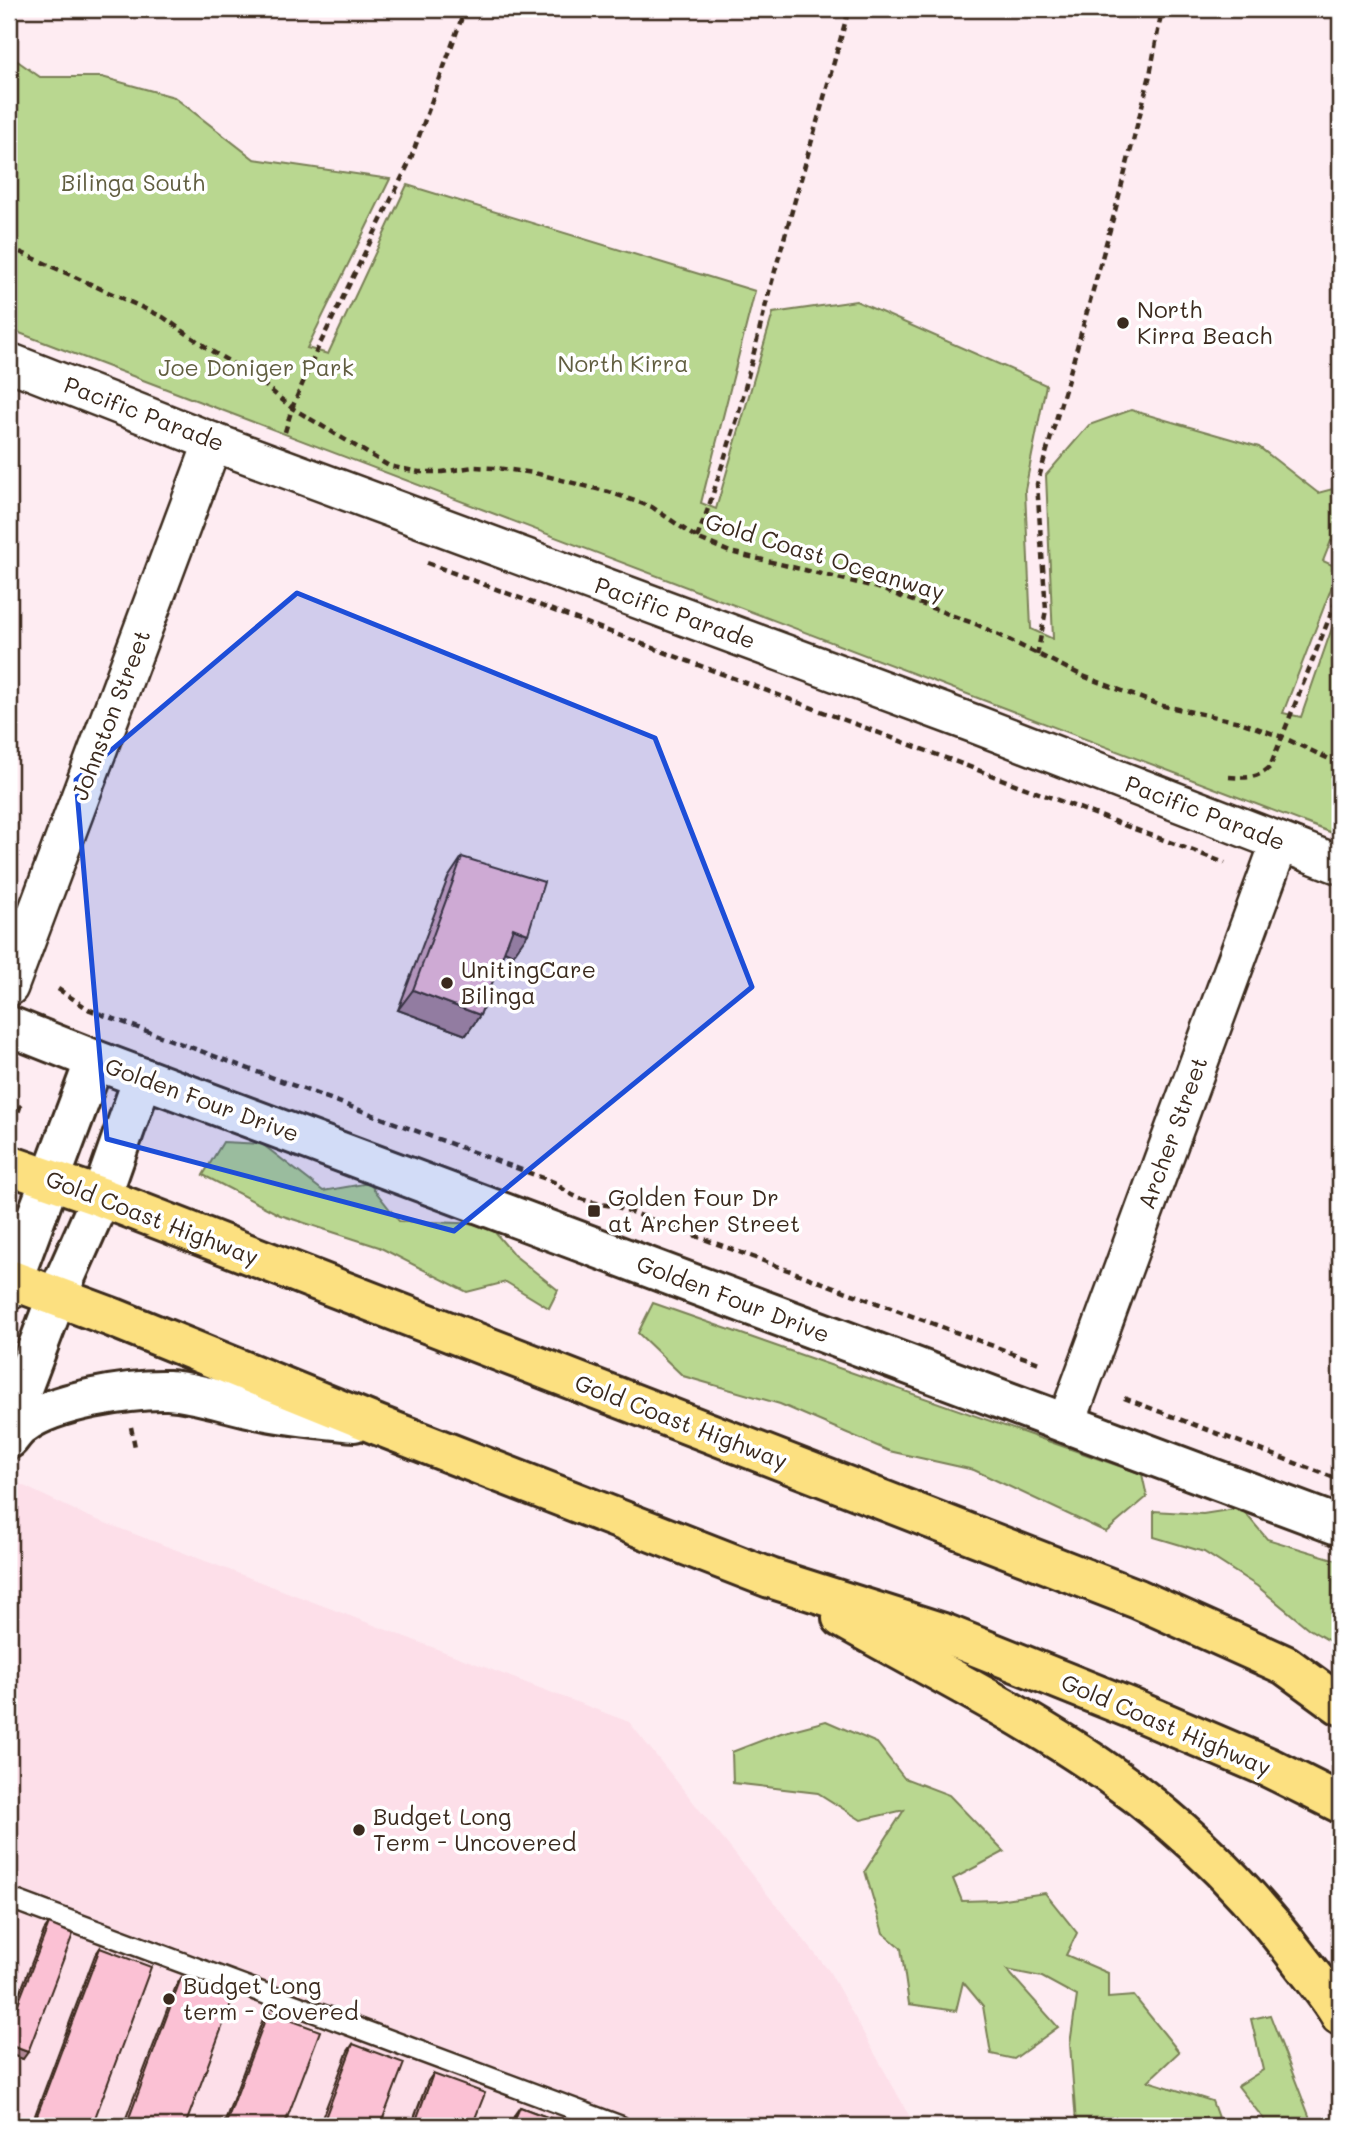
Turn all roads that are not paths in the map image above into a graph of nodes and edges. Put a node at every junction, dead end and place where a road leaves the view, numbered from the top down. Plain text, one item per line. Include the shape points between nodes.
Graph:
1 (9, 362) edge
2 (214, 442) junction
3 (1280, 842) junction
4 (1340, 865) edge
5 (9, 987) edge
6 (9, 1026) edge
7 (95, 1060) junction
8 (143, 1078) junction
9 (9, 1165) edge
10 (52, 1179) junction
11 (101, 1197) junction
12 (10, 1283) edge
13 (57, 1296) junction
14 (9, 1423) edge
15 (1066, 1424) junction
16 (380, 1426) junction
17 (9, 1439) edge
18 (1340, 1526) edge
19 (770, 1578) junction
20 (1285, 1665) junction
21 (1340, 1685) edge
22 (1340, 1705) edge
23 (1340, 1803) edge
24 (14, 1900) dead end
25 (1340, 2015) edge
26 (620, 2126) edge

1 - 2 street, Pacific Parade
2 - 3 street, Pacific Parade
2 - 5 street, Johnston Street
3 - 4 street, Pacific Parade
3 - 15 street, Archer Street
6 - 7 street, Golden Four Drive
7 - 8 street, Golden Four Drive
7 - 10 street
8 - 11 street
8 - 15 street, Golden Four Drive
9 - 10 highway, Gold Coast Highway
10 - 11 highway, Gold Coast Highway
10 - 12 street
11 - 13 street
11 - 20 highway, Gold Coast Highway via 1126,1594
12 - 13 highway, Gold Coast Highway
13 - 14 street
13 - 16 highway, Gold Coast Highway
15 - 18 street, Golden Four Drive
16 - 17 street via 253,1409 193,1393 125,1392 46,1411 23,1424
16 - 19 highway, Gold Coast Highway
19 - 23 highway, Gold Coast Highway via 943,1633 1135,1710
19 - 25 highway via 1026,1721 1127,1787 1224,1871 1271,1922
20 - 21 highway
20 - 22 highway, Gold Coast Highway
24 - 26 lane

